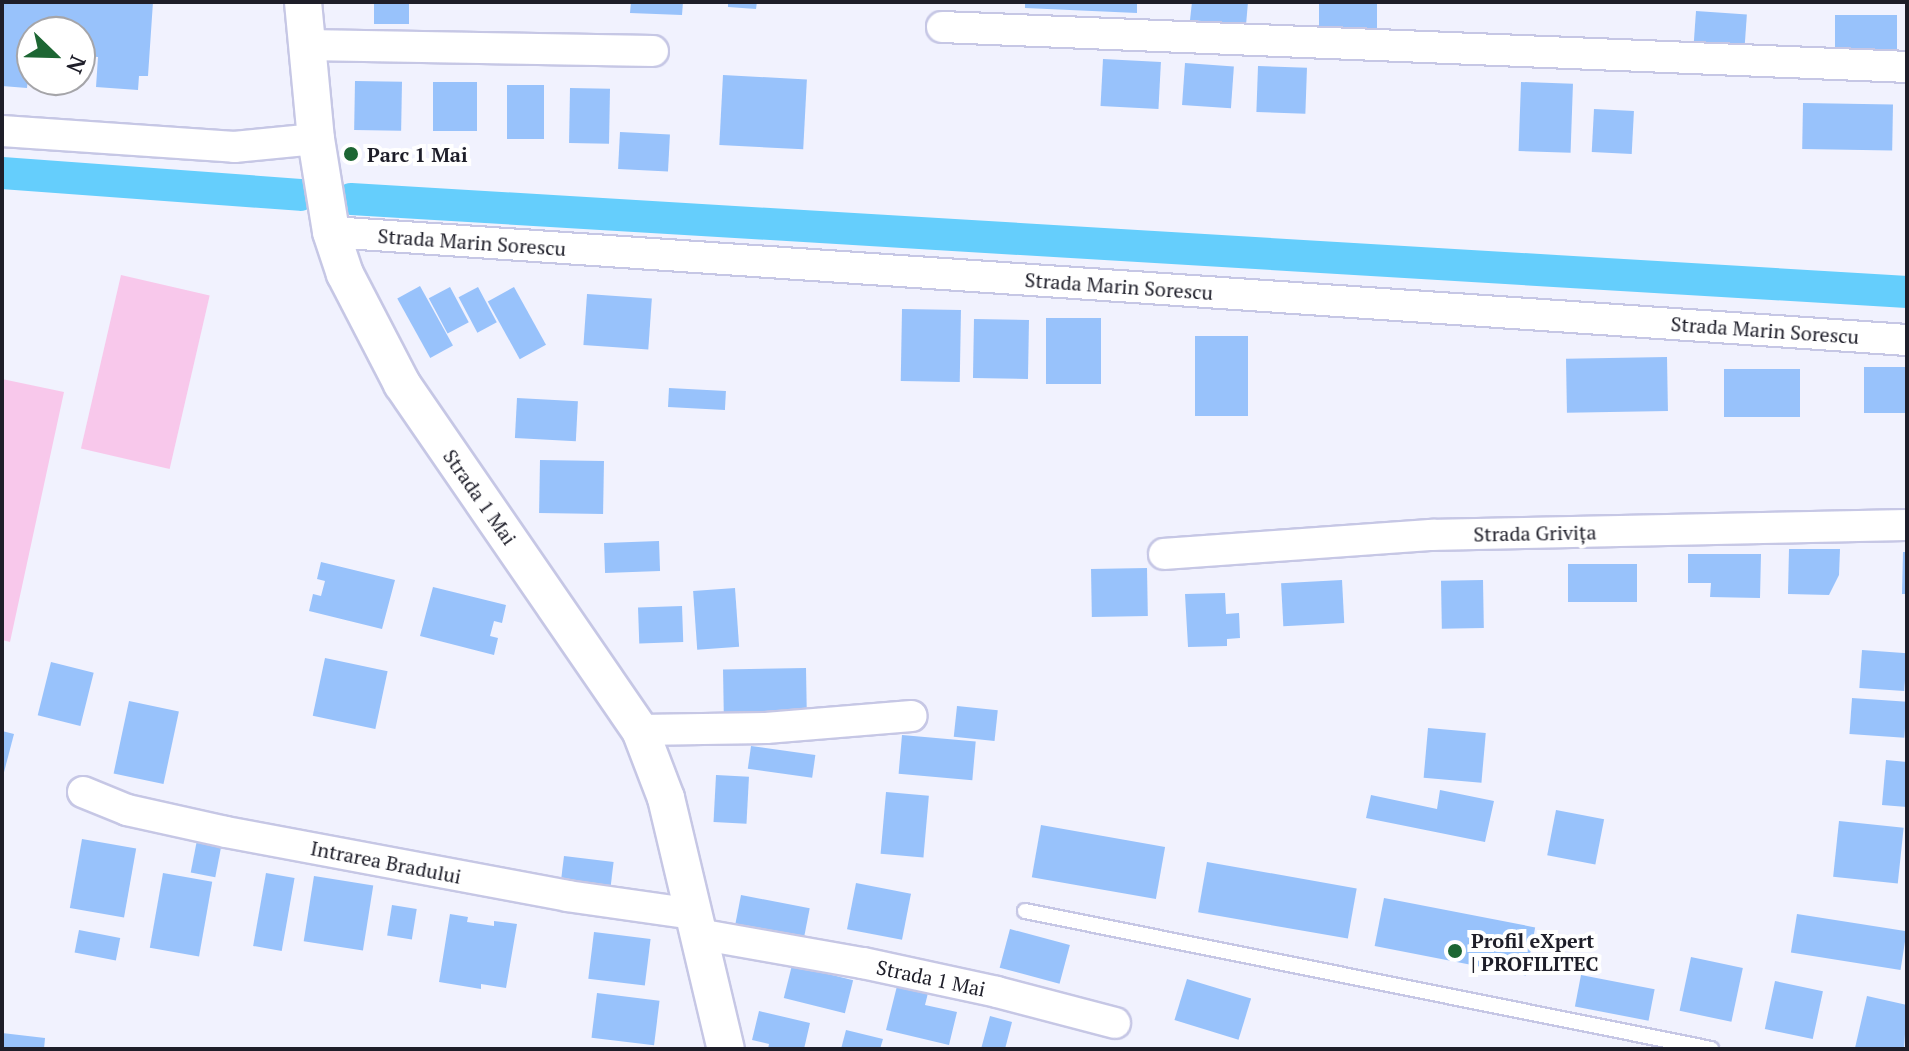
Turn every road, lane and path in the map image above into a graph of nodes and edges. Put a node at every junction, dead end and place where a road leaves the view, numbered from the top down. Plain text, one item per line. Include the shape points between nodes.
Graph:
1 (303, 2) edge
2 (942, 27) dead end
3 (307, 45) junction
4 (653, 51) dead end
5 (1907, 67) edge
6 (2, 131) edge
7 (316, 139) junction
8 (331, 232) junction
9 (1907, 340) edge
10 (1907, 525) edge
11 (1164, 554) dead end
12 (912, 716) dead end
13 (640, 730) junction
14 (83, 792) dead end
15 (1025, 911) dead end
16 (696, 924) junction
17 (1115, 1023) dead end
18 (726, 1049) edge
19 (1711, 1049) edge

1 - 3 street, Strada 1 Mai
2 - 5 street
3 - 4 street
3 - 7 street, Strada 1 Mai
6 - 7 street via 234,147
7 - 8 street, Strada 1 Mai
8 - 9 street, Strada Marin Sorescu
8 - 13 street, Strada 1 Mai via 360,309 402,384
10 - 11 street, Strada Grivița via 1432,535
12 - 13 street via 766,728
13 - 16 street, Strada 1 Mai via 666,798
14 - 16 street, Intrarea Bradului via 127,810 226,832
15 - 19 lane
16 - 17 street, Strada 1 Mai
16 - 18 street, Strada 1 Mai

